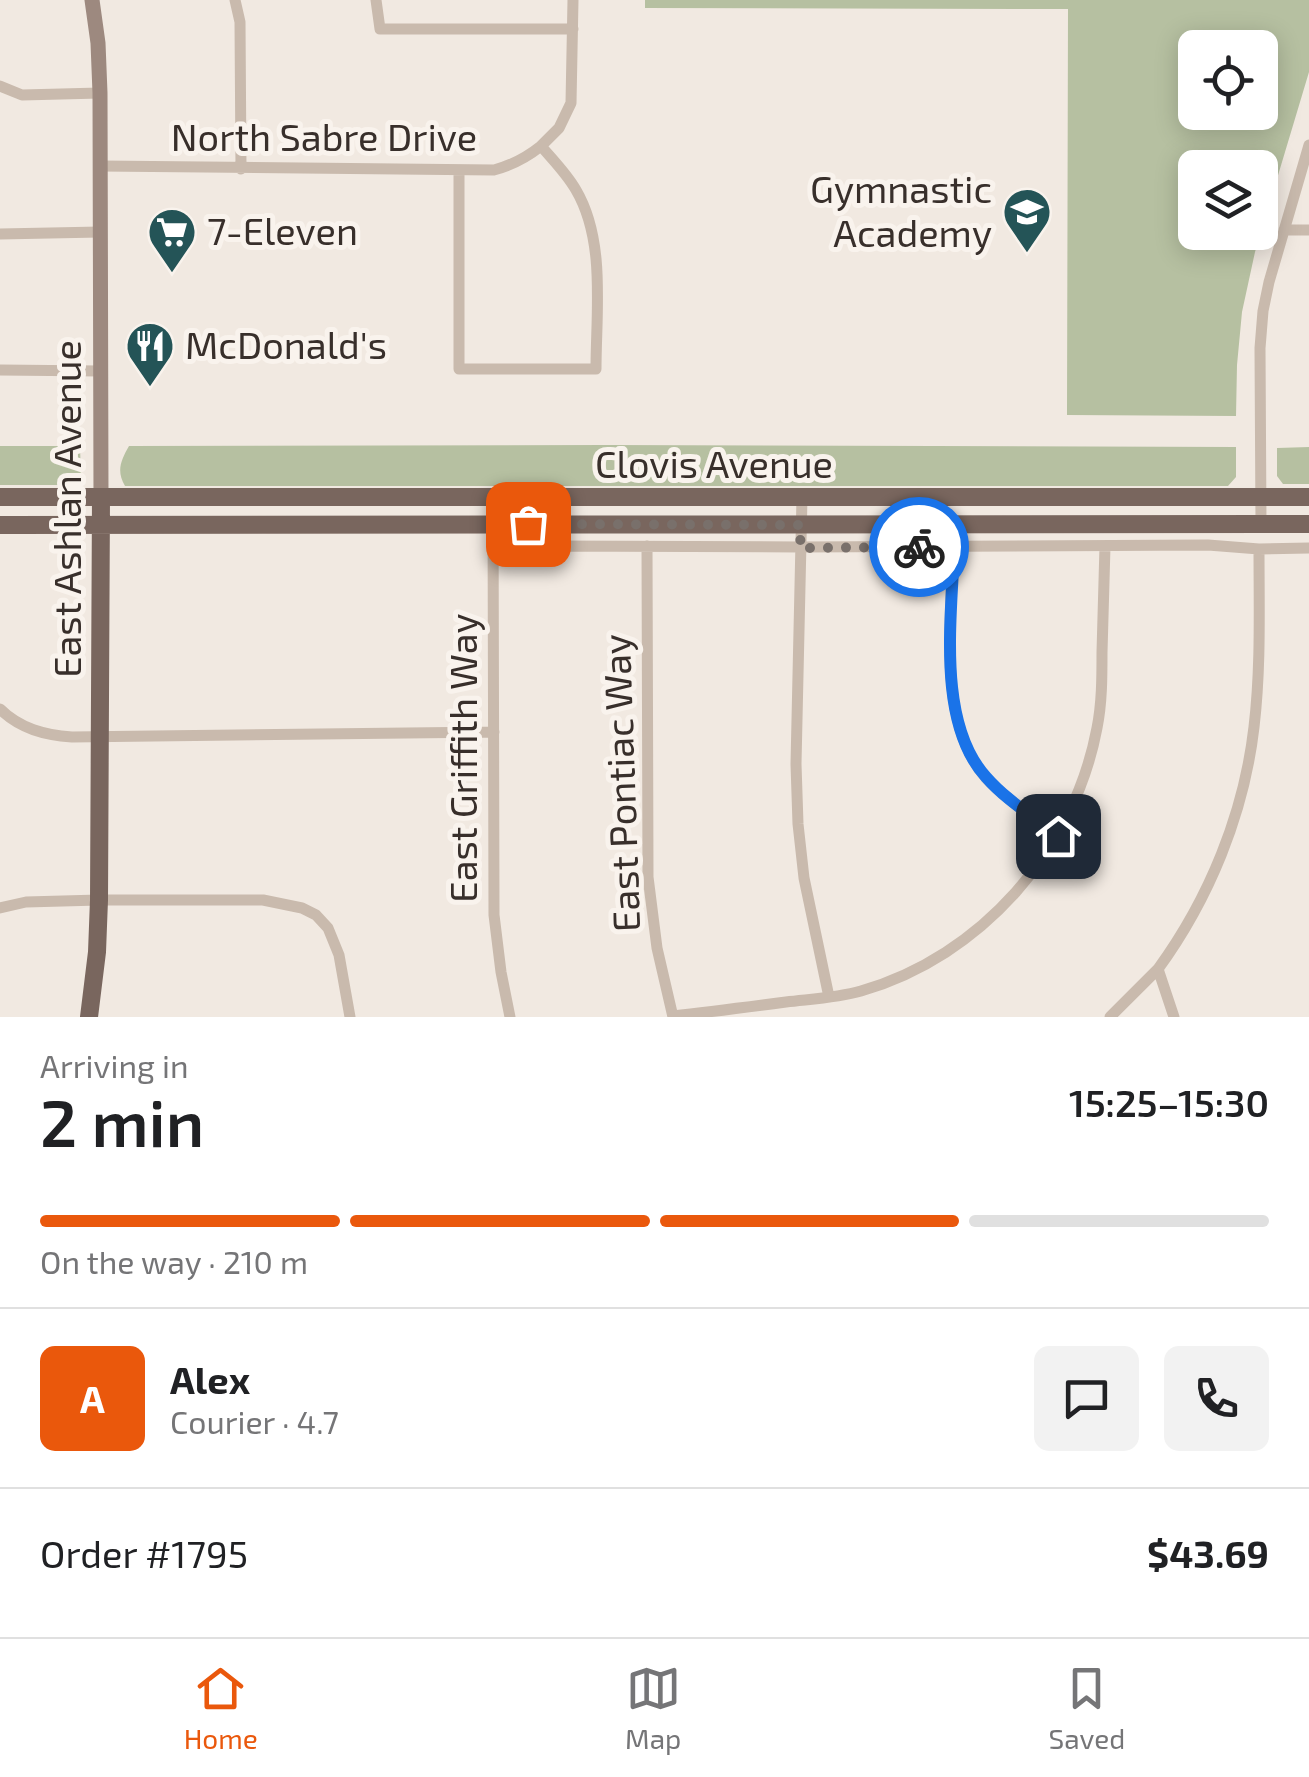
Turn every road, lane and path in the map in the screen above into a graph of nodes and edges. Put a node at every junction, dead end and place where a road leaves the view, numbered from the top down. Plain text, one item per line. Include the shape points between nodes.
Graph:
1 (92, 0) edge
2 (235, 0) edge
3 (376, 0) edge
4 (573, 0) edge
5 (572, 29) junction
6 (0, 86) edge
7 (100, 93) junction
8 (1309, 145) edge
9 (541, 146) junction
10 (100, 166) junction
11 (241, 169) junction
12 (460, 171) junction
13 (1284, 230) junction
14 (1309, 230) edge
15 (100, 232) junction
16 (0, 234) edge
17 (0, 370) edge
18 (100, 370) junction
19 (0, 497) edge
20 (102, 497) junction
21 (493, 497) junction
22 (802, 497) junction
23 (1260, 497) junction
24 (1309, 497) edge
25 (493, 524) junction
26 (1260, 524) junction
27 (1309, 524) edge
28 (0, 525) edge
29 (101, 525) junction
30 (801, 525) junction
31 (647, 546) junction
32 (954, 546) junction
33 (1105, 546) junction
34 (800, 548) junction
35 (1309, 548) edge
36 (1259, 550) junction
37 (493, 551) junction
38 (0, 710) edge
39 (494, 732) junction
40 (99, 737) junction
41 (1058, 836) junction
42 (99, 900) junction
43 (0, 908) edge
44 (1158, 969) junction
45 (828, 997) junction
46 (673, 1016) edge
47 (89, 1017) edge
48 (350, 1017) edge
49 (510, 1017) edge
50 (1110, 1017) edge
51 (1174, 1017) edge

1 - 7 main road, East Ashlan Avenue
2 - 11 street
3 - 5 street via 380,29
4 - 5 street
5 - 9 street via 571,104
6 - 7 street via 22,95
7 - 10 main road, East Ashlan Avenue
8 - 13 street
9 - 12 street, North Sabre Drive via 510,166
9 - 12 street via 575,188 592,226 596,369 458,368
10 - 11 street, North Sabre Drive
10 - 15 main road, East Ashlan Avenue
11 - 12 street, North Sabre Drive
13 - 14 street
13 - 23 street via 1263,311
15 - 16 street
15 - 18 main road, East Ashlan Avenue
17 - 18 street
18 - 20 main road, East Ashlan Avenue
19 - 20 main road, Clovis Avenue
20 - 21 main road, Clovis Avenue
20 - 29 main road, East Ashlan Avenue
21 - 22 main road, Clovis Avenue
21 - 25 street, East Griffith Way
22 - 23 main road, Clovis Avenue
22 - 30 street
23 - 24 main road, Clovis Avenue
23 - 26 street
25 - 29 main road, Clovis Avenue
25 - 30 main road, Clovis Avenue
25 - 37 street, East Griffith Way
26 - 27 main road, Clovis Avenue
26 - 30 main road, Clovis Avenue
28 - 29 main road, Clovis Avenue
29 - 40 main road, East Ashlan Avenue
30 - 34 street
31 - 34 street
31 - 37 street
31 - 46 street, East Pontiac Way via 648,877
32 - 33 street
32 - 34 street
32 - 41 street via 951,695 958,726 983,775
33 - 36 street
33 - 41 street via 1098,726 1083,782
34 - 45 street via 798,824
35 - 36 street
36 - 44 street via 1258,692 1244,782 1209,883
37 - 39 street, East Griffith Way
38 - 40 street via 52,735
39 - 40 street
39 - 49 street, East Griffith Way via 494,915
40 - 42 main road, East Ashlan Avenue
41 - 45 street via 1022,886 965,941 890,980
42 - 43 street
42 - 47 main road, East Ashlan Avenue
42 - 48 street via 264,900 302,908 328,928
44 - 50 street
44 - 51 street
45 - 46 street

